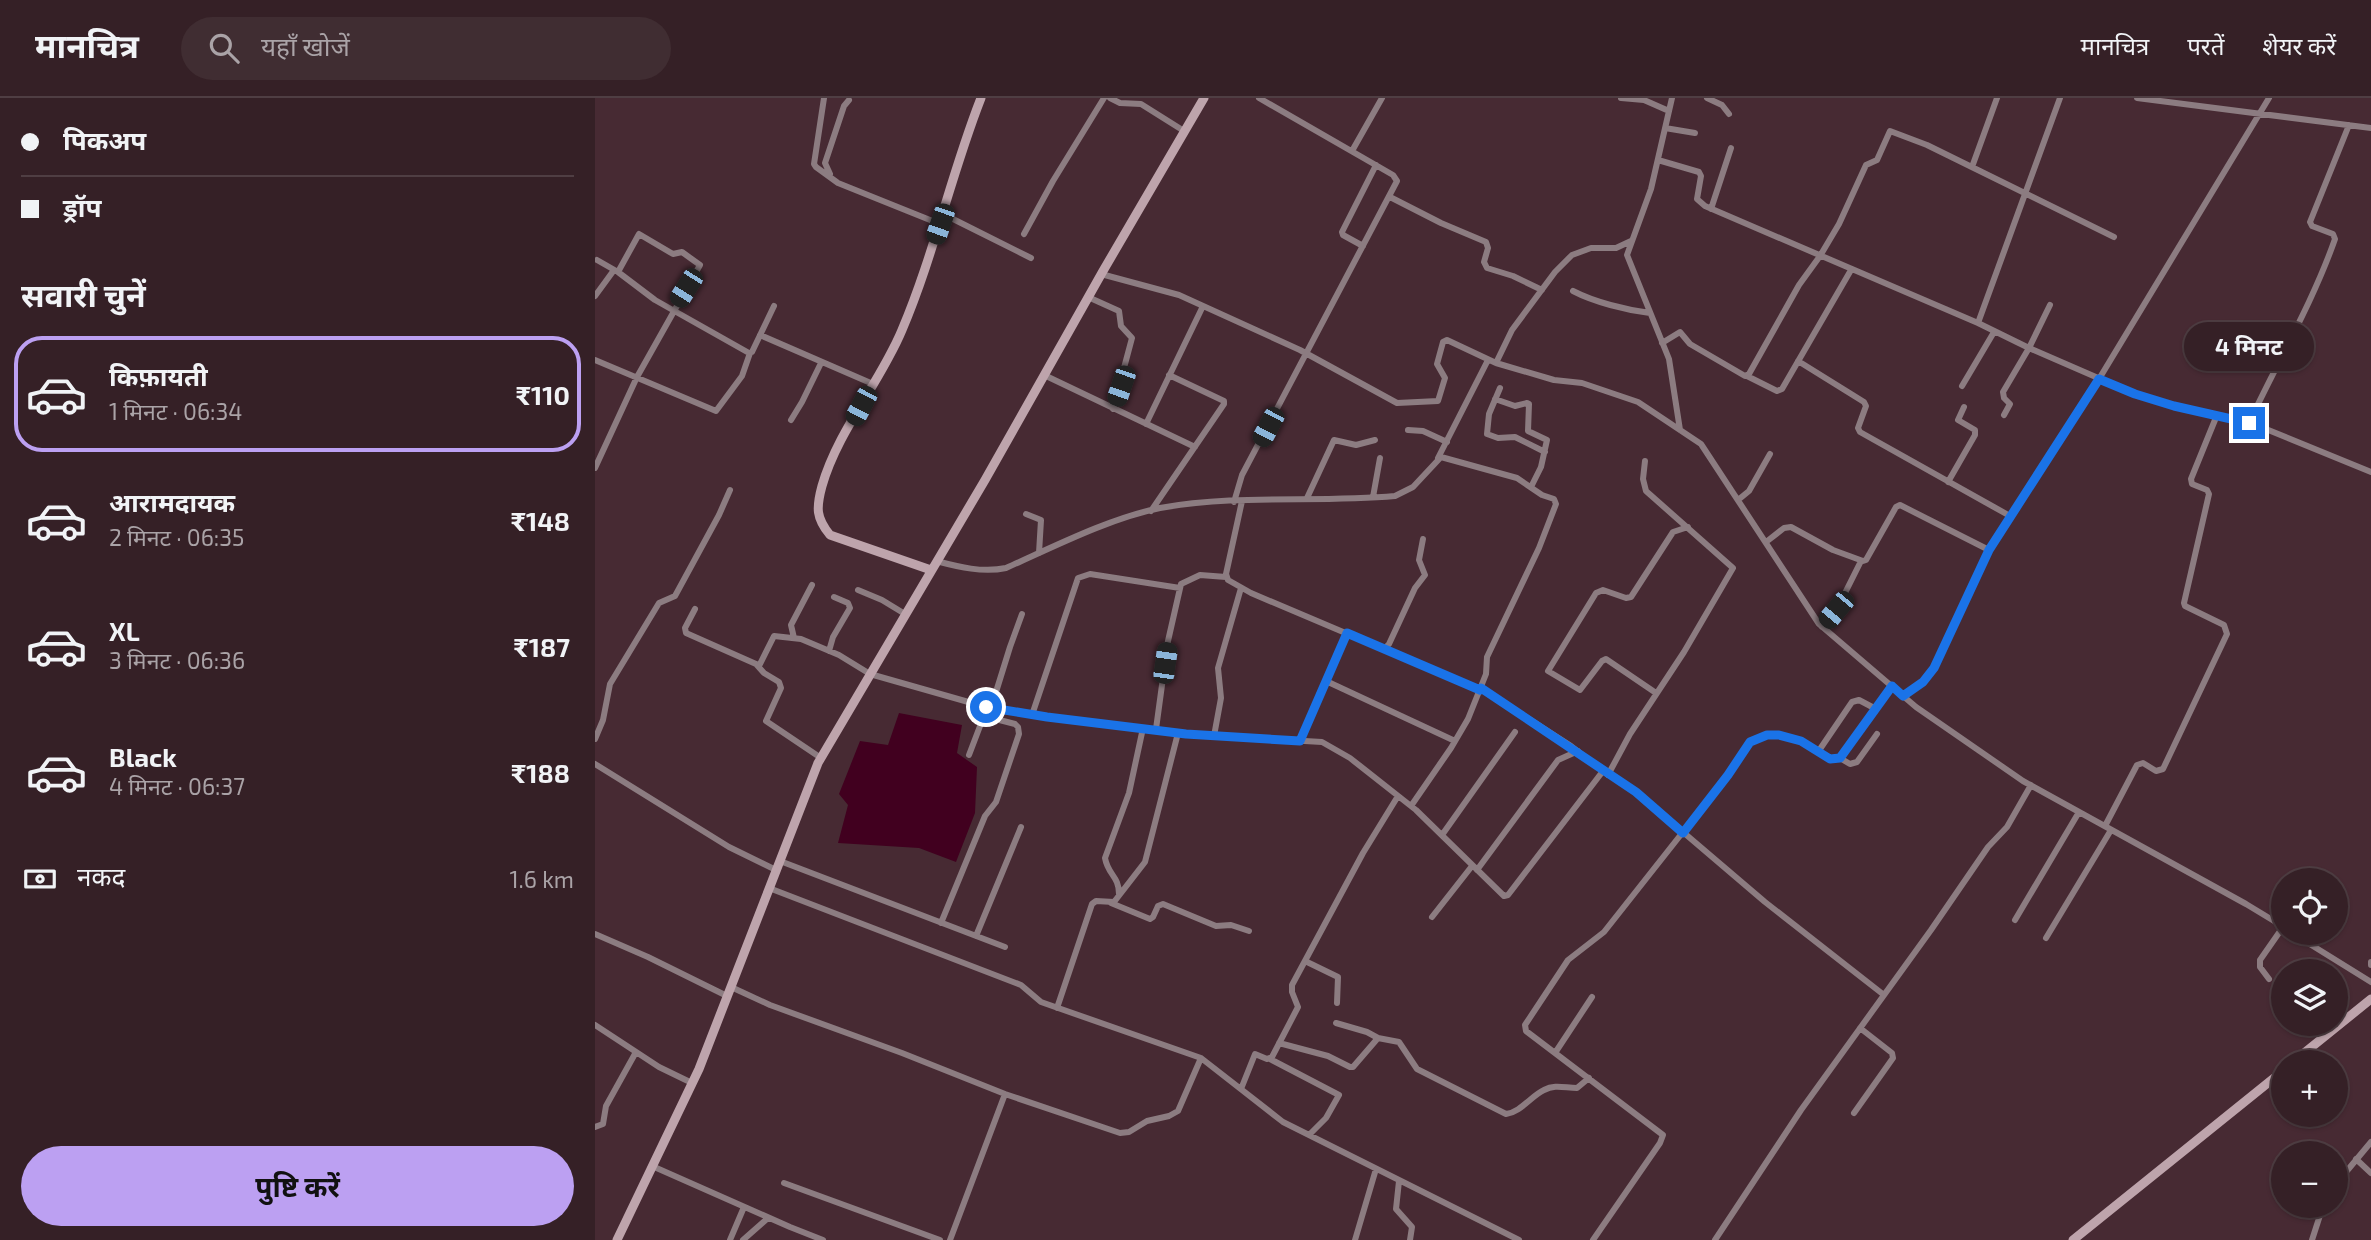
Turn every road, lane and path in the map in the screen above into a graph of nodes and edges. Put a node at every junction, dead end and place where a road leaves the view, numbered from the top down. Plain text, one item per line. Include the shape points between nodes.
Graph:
1 (824, 98) edge
2 (981, 98) edge
3 (1104, 98) edge
4 (1110, 98) edge
5 (1204, 98) edge
6 (1259, 98) edge
7 (1382, 98) edge
8 (1621, 98) edge
9 (1672, 98) edge
10 (1707, 98) edge
11 (1997, 98) edge
12 (2060, 98) edge
13 (2139, 98) edge
14 (2227, 98) edge
15 (2269, 98) edge
16 (849, 100) dead end
17 (1132, 101) edge
18 (2193, 102) edge
19 (2224, 108) junction
20 (1669, 111) junction
21 (2259, 112) junction
22 (1729, 114) dead end
23 (2349, 125) junction
24 (1665, 128) junction
25 (2371, 128) edge
26 (1184, 131) junction
27 (1695, 133) dead end
28 (1731, 148) dead end
29 (1352, 151) junction
30 (1658, 160) junction
31 (1375, 165) junction
32 (1972, 167) junction
33 (832, 179) junction
34 (2024, 194) junction
35 (1390, 197) junction
36 (1711, 209) junction
37 (941, 219) junction
38 (1024, 234) dead end
39 (2114, 237) dead end
40 (1631, 241) junction
41 (1363, 246) junction
42 (1820, 256) junction
43 (1031, 258) dead end
44 (597, 260) dead end
45 (1851, 270) junction
46 (616, 271) junction
47 (1101, 274) junction
48 (1542, 290) junction
49 (1573, 290) dead end
50 (595, 296) edge
51 (1088, 297) junction
52 (2050, 305) dead end
53 (773, 306) dead end
54 (1203, 306) junction
55 (673, 310) junction
56 (1650, 313) junction
57 (1978, 323) junction
58 (1994, 332) junction
59 (759, 335) junction
60 (1662, 343) junction
61 (2029, 348) junction
62 (750, 353) junction
63 (1306, 354) junction
64 (595, 360) edge
65 (1488, 360) junction
66 (1798, 361) junction
67 (821, 363) junction
68 (1496, 363) junction
69 (1044, 375) junction
70 (1169, 375) junction
71 (1747, 376) junction
72 (637, 377) junction
73 (2099, 379) junction
74 (873, 384) junction
75 (1962, 386) dead end
76 (1500, 388) dead end
77 (1495, 399) junction
78 (1964, 407) dead end
79 (1113, 409) junction
80 (2004, 415) dead end
81 (2217, 415) junction
82 (791, 420) dead end
83 (2249, 423) junction
84 (1146, 424) junction
85 (1408, 430) dead end
86 (1680, 430) junction
87 (1375, 440) dead end
88 (1447, 442) junction
89 (1195, 447) junction
90 (1545, 452) junction
91 (1770, 454) dead end
92 (1380, 458) dead end
93 (1438, 458) junction
94 (1645, 461) dead end
95 (595, 468) edge
96 (2371, 472) edge
97 (1948, 482) junction
98 (1531, 486) junction
99 (730, 490) dead end
100 (1373, 497) junction
101 (1307, 498) junction
102 (1738, 500) junction
103 (1242, 501) junction
104 (1234, 502) junction
105 (1151, 511) junction
106 (1026, 514) dead end
107 (2010, 516) junction
108 (1688, 527) junction
109 (1423, 539) dead end
110 (1766, 542) junction
111 (1989, 550) junction
112 (1039, 553) junction
113 (936, 561) junction
114 (1860, 561) junction
115 (931, 570) junction
116 (1226, 577) junction
117 (812, 586) dead end
118 (1180, 587) junction
119 (1241, 588) junction
120 (858, 590) dead end
121 (834, 597) dead end
122 (695, 609) dead end
123 (905, 614) junction
124 (1022, 614) dead end
125 (1822, 626) junction
126 (1347, 633) junction
127 (794, 638) junction
128 (1384, 649) junction
129 (829, 651) junction
130 (759, 666) junction
131 (870, 674) junction
132 (1326, 681) junction
133 (1892, 686) junction
134 (1481, 689) junction
135 (1656, 693) junction
136 (1903, 696) junction
137 (988, 708) junction
138 (1875, 709) junction
139 (1032, 715) junction
140 (984, 716) junction
141 (1143, 728) junction
142 (1156, 729) junction
143 (1515, 732) dead end
144 (1178, 733) junction
145 (1877, 734) dead end
146 (1215, 736) junction
147 (595, 739) edge
148 (1300, 741) junction
149 (1455, 741) junction
150 (1578, 751) junction
151 (1818, 752) junction
152 (969, 755) dead end
153 (821, 758) junction
154 (1840, 758) junction
155 (595, 765) edge
156 (1606, 773) junction
157 (2031, 785) junction
158 (1398, 796) junction
159 (1411, 806) junction
160 (2079, 812) junction
161 (1021, 827) dead end
162 (2108, 828) junction
163 (1683, 833) junction
164 (1442, 835) junction
165 (778, 866) junction
166 (1474, 868) junction
167 (769, 888) junction
168 (1119, 895) junction
169 (1111, 903) junction
170 (1432, 917) dead end
171 (2015, 920) dead end
172 (2271, 920) edge
173 (941, 923) junction
174 (1249, 931) dead end
175 (595, 934) edge
176 (976, 936) junction
177 (2046, 938) dead end
178 (2271, 944) edge
179 (2311, 945) edge
180 (1005, 947) dead end
181 (1305, 961) junction
182 (2269, 979) dead end
183 (2371, 982) edge
184 (729, 992) junction
185 (1884, 995) junction
186 (1592, 997) dead end
187 (2371, 999) edge
188 (1337, 1003) dead end
189 (1057, 1007) junction
190 (1336, 1023) dead end
191 (595, 1025) edge
192 (1860, 1028) junction
193 (1378, 1038) junction
194 (1279, 1043) junction
195 (2308, 1050) edge
196 (636, 1052) junction
197 (1555, 1053) junction
198 (1201, 1058) junction
199 (1270, 1059) junction
200 (1589, 1078) junction
201 (2271, 1080) edge
202 (692, 1083) junction
203 (1241, 1089) junction
204 (1005, 1094) junction
205 (1854, 1113) dead end
206 (595, 1127) edge
207 (1309, 1135) junction
208 (2371, 1142) edge
209 (2356, 1159) junction
210 (652, 1166) junction
211 (1376, 1169) junction
212 (2348, 1169) edge
213 (2371, 1173) edge
214 (1399, 1181) junction
215 (784, 1183) dead end
216 (744, 1207) junction
217 (768, 1218) junction
218 (2319, 1218) edge
219 (617, 1240) edge
220 (730, 1240) edge
221 (743, 1240) edge
222 (823, 1240) edge
223 (940, 1240) edge
224 (950, 1240) edge
225 (1355, 1240) edge
226 (1410, 1240) edge
227 (1519, 1240) edge
228 (1593, 1240) edge
229 (1715, 1240) edge
230 (2073, 1240) edge
231 (2312, 1240) edge

1 - 33 street via 814,164
2 - 37 street
3 - 38 street
4 - 17 street via 1120,103
5 - 26 street
6 - 29 street
7 - 29 street
8 - 20 street via 1644,100
9 - 20 street
10 - 22 street
11 - 32 street
12 - 34 street
13 - 18 street
14 - 19 street
15 - 21 street
16 - 33 street via 825,163
17 - 26 street
18 - 19 street
19 - 21 street
20 - 24 street
21 - 23 street
21 - 73 street
23 - 25 street
23 - 83 street via 2310,222 2335,239 2287,350
24 - 27 street
24 - 30 street
26 - 47 street
28 - 36 street
29 - 31 street
30 - 36 street via 1699,172 1697,199
30 - 40 street
31 - 35 street via 1396,177
31 - 41 street via 1342,232
32 - 34 street
32 - 42 street via 1890,131 1877,160 1866,165
33 - 37 street
34 - 39 street
34 - 57 street
35 - 41 street
35 - 48 street via 1486,242 1487,268
36 - 42 street
37 - 43 street
37 - 74 street via 902,332
40 - 48 street via 1616,248 1575,253
40 - 56 street via 1628,259
41 - 63 street
42 - 45 street
42 - 71 street
44 - 46 street
45 - 57 street
45 - 66 street
46 - 50 street
46 - 55 street
46 - 55 street via 639,234 699,263
47 - 51 street
47 - 54 street
48 - 68 street via 1512,330
49 - 56 street via 1625,310
51 - 69 street
51 - 79 street via 1119,311 1121,326 1132,338
52 - 61 street
53 - 59 street
54 - 63 street
54 - 70 street
55 - 62 street
55 - 72 street
56 - 60 street
57 - 58 street
58 - 61 street
58 - 75 street
59 - 62 street
59 - 67 street
60 - 71 street via 1680,332 1690,344
60 - 86 street via 1669,359
61 - 73 street
61 - 80 street via 2003,392 2010,404
62 - 72 street via 742,376 716,411
63 - 65 street via 1400,404 1438,401 1445,378 1437,365 1445,340
63 - 104 street via 1242,475
64 - 72 street
65 - 68 street
65 - 88 street
66 - 71 street via 1780,390
66 - 97 street via 1864,402 1860,432
67 - 74 street
67 - 82 street
68 - 86 street via 1638,401
69 - 79 street
69 - 113 street
70 - 84 street
70 - 89 street via 1223,401
72 - 95 street
73 - 81 street via 2174,406
73 - 107 street
74 - 115 street via 823,484 820,523 830,535
76 - 77 street
77 - 90 street via 1515,406 1529,404 1527,429 1547,440
77 - 90 street via 1487,434 1515,438
78 - 97 street via 1958,420 1975,430 1975,435
79 - 84 street
81 - 83 street
81 - 162 street via 2191,479 2192,484 2207,490 2209,498 2184,603 2224,625 2227,634 2163,769 2156,771 2138,763
83 - 96 street
84 - 89 street
85 - 88 street
86 - 102 street via 1701,444
87 - 101 street via 1356,446 1334,440
88 - 93 street
89 - 105 street
90 - 98 street
91 - 102 street via 1749,491
92 - 100 street
93 - 98 street via 1517,478
93 - 100 street via 1404,493
94 - 108 street via 1646,491
97 - 107 street
98 - 134 street via 1556,504 1487,657
99 - 147 street via 675,596 659,603 610,684
100 - 101 street
101 - 103 street
102 - 110 street
103 - 104 street
103 - 116 street
104 - 105 street
105 - 112 street
106 - 112 street via 1041,520
107 - 111 street
108 - 135 street via 1733,568
108 - 135 street via 1673,532 1631,597 1603,590 1596,593 1548,671 1580,690 1606,659
109 - 128 street via 1419,560 1425,575
110 - 114 street via 1791,527
110 - 125 street
111 - 114 street via 1900,505 1866,560
111 - 136 street via 1934,668
112 - 113 street via 992,570
113 - 115 street
114 - 125 street via 1838,607
115 - 123 street
116 - 118 street via 1200,575
116 - 119 street
117 - 127 street via 791,625
118 - 139 street via 1090,574 1078,578
118 - 142 street
119 - 126 street
119 - 146 street via 1218,668 1221,698
120 - 123 street
121 - 129 street via 850,608
122 - 130 street via 686,633
123 - 131 street
124 - 137 street
125 - 133 street
126 - 128 street
126 - 132 street
127 - 129 street
127 - 130 street via 774,636
128 - 134 street
129 - 131 street
130 - 153 street via 781,685 768,724
131 - 137 street
131 - 153 street
132 - 148 street
132 - 149 street
133 - 136 street
133 - 138 street
134 - 149 street
134 - 150 street
135 - 156 street
136 - 157 street
137 - 139 street
137 - 140 street
138 - 151 street via 1859,700 1852,702
138 - 154 street
139 - 141 street
140 - 152 street
140 - 173 street via 1015,724 1019,734 996,802 985,816
141 - 142 street
141 - 168 street via 1129,793 1105,858 1119,884
142 - 144 street
143 - 164 street
144 - 146 street
144 - 168 street via 1145,862
145 - 154 street via 1857,762 1850,764
146 - 148 street
148 - 158 street via 1328,744
149 - 159 street
150 - 156 street
150 - 166 street via 1558,760
151 - 154 street via 1830,759
151 - 163 street via 1779,735 1750,742
153 - 165 street
155 - 165 street via 729,847
156 - 163 street
156 - 166 street via 1507,895
157 - 160 street
157 - 185 street via 2007,827 1988,847
158 - 159 street
158 - 181 street
159 - 164 street
160 - 162 street
160 - 171 street
161 - 176 street
162 - 172 street
162 - 177 street
163 - 185 street
163 - 197 street via 1604,932 1568,960 1525,1025 1525,1031
164 - 166 street
165 - 167 street
165 - 173 street
166 - 170 street
167 - 184 street
167 - 189 street via 1021,985 1041,1002
168 - 169 street
169 - 174 street via 1150,919 1163,904 1216,926
169 - 189 street via 1096,901 1089,908
173 - 176 street
175 - 184 street
176 - 180 street
178 - 182 street via 2260,960
179 - 183 street
181 - 188 street via 1338,977
181 - 194 street via 1291,989 1298,1007
184 - 202 street
184 - 204 street
185 - 192 street
186 - 197 street
187 - 195 street
189 - 198 street
190 - 193 street
191 - 196 street
192 - 205 street via 1893,1058
192 - 229 street
193 - 194 street via 1353,1067
193 - 200 street via 1399,1042 1417,1069 1506,1114 1546,1088 1577,1088
194 - 199 street
196 - 202 street
196 - 206 street via 606,1106 603,1124
197 - 200 street
198 - 203 street
198 - 204 street via 1178,1111 1125,1133
199 - 203 street via 1255,1054
199 - 207 street via 1339,1095
200 - 228 street via 1663,1135
201 - 230 street
202 - 210 street
203 - 207 street via 1283,1122
204 - 224 street
207 - 211 street
208 - 209 street
209 - 212 street
209 - 213 street
210 - 216 street
210 - 219 street
211 - 214 street
211 - 225 street
214 - 226 street via 1397,1209 1412,1227
214 - 227 street
215 - 223 street
216 - 217 street
216 - 220 street
217 - 221 street
217 - 222 street
218 - 231 street

